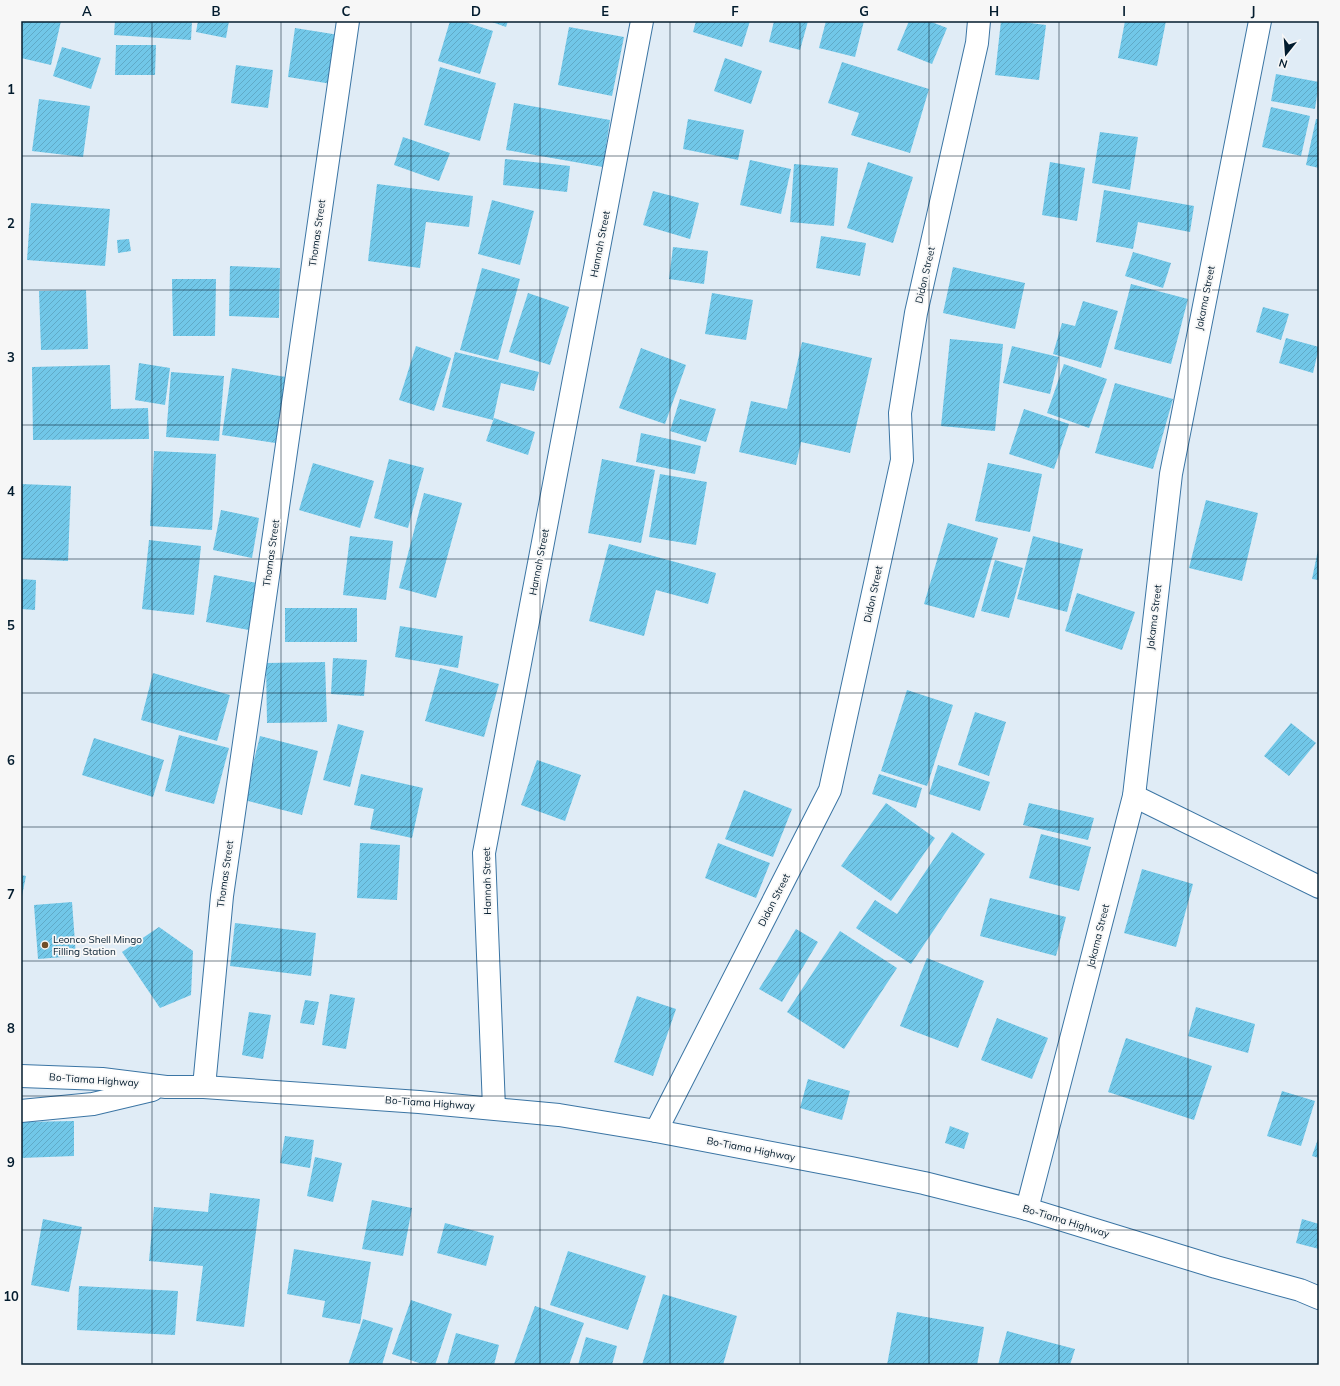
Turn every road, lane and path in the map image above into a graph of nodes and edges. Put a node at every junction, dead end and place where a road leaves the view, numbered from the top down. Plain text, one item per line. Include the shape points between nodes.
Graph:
1 (348, 21) edge
2 (642, 21) edge
3 (978, 21) edge
4 (1260, 21) edge
5 (1134, 796) junction
6 (1319, 887) edge
7 (21, 1076) edge
8 (166, 1087) junction
9 (204, 1087) junction
10 (494, 1108) junction
11 (21, 1111) edge
12 (656, 1131) junction
13 (1027, 1209) junction
14 (1319, 1298) edge

1 - 9 main road, Thomas Street via 222,896
2 - 10 main road, Hannah Street via 484,853
3 - 12 main road, Didon Street via 977,43 916,313 900,413 902,460 830,790
4 - 5 main road, Jakama Street via 1171,474
5 - 6 main road
5 - 13 main road, Jakama Street
7 - 8 main road, Bo-Tiama Highway via 102,1079
8 - 9 main road, Bo-Tiama Highway
8 - 11 main road, Bo-Tiama Highway via 93,1104
9 - 10 main road, Bo-Tiama Highway
10 - 12 main road, Bo-Tiama Highway via 559,1115
12 - 13 main road, Bo-Tiama Highway via 895,1177
13 - 14 main road, Bo-Tiama Highway via 1300,1290

